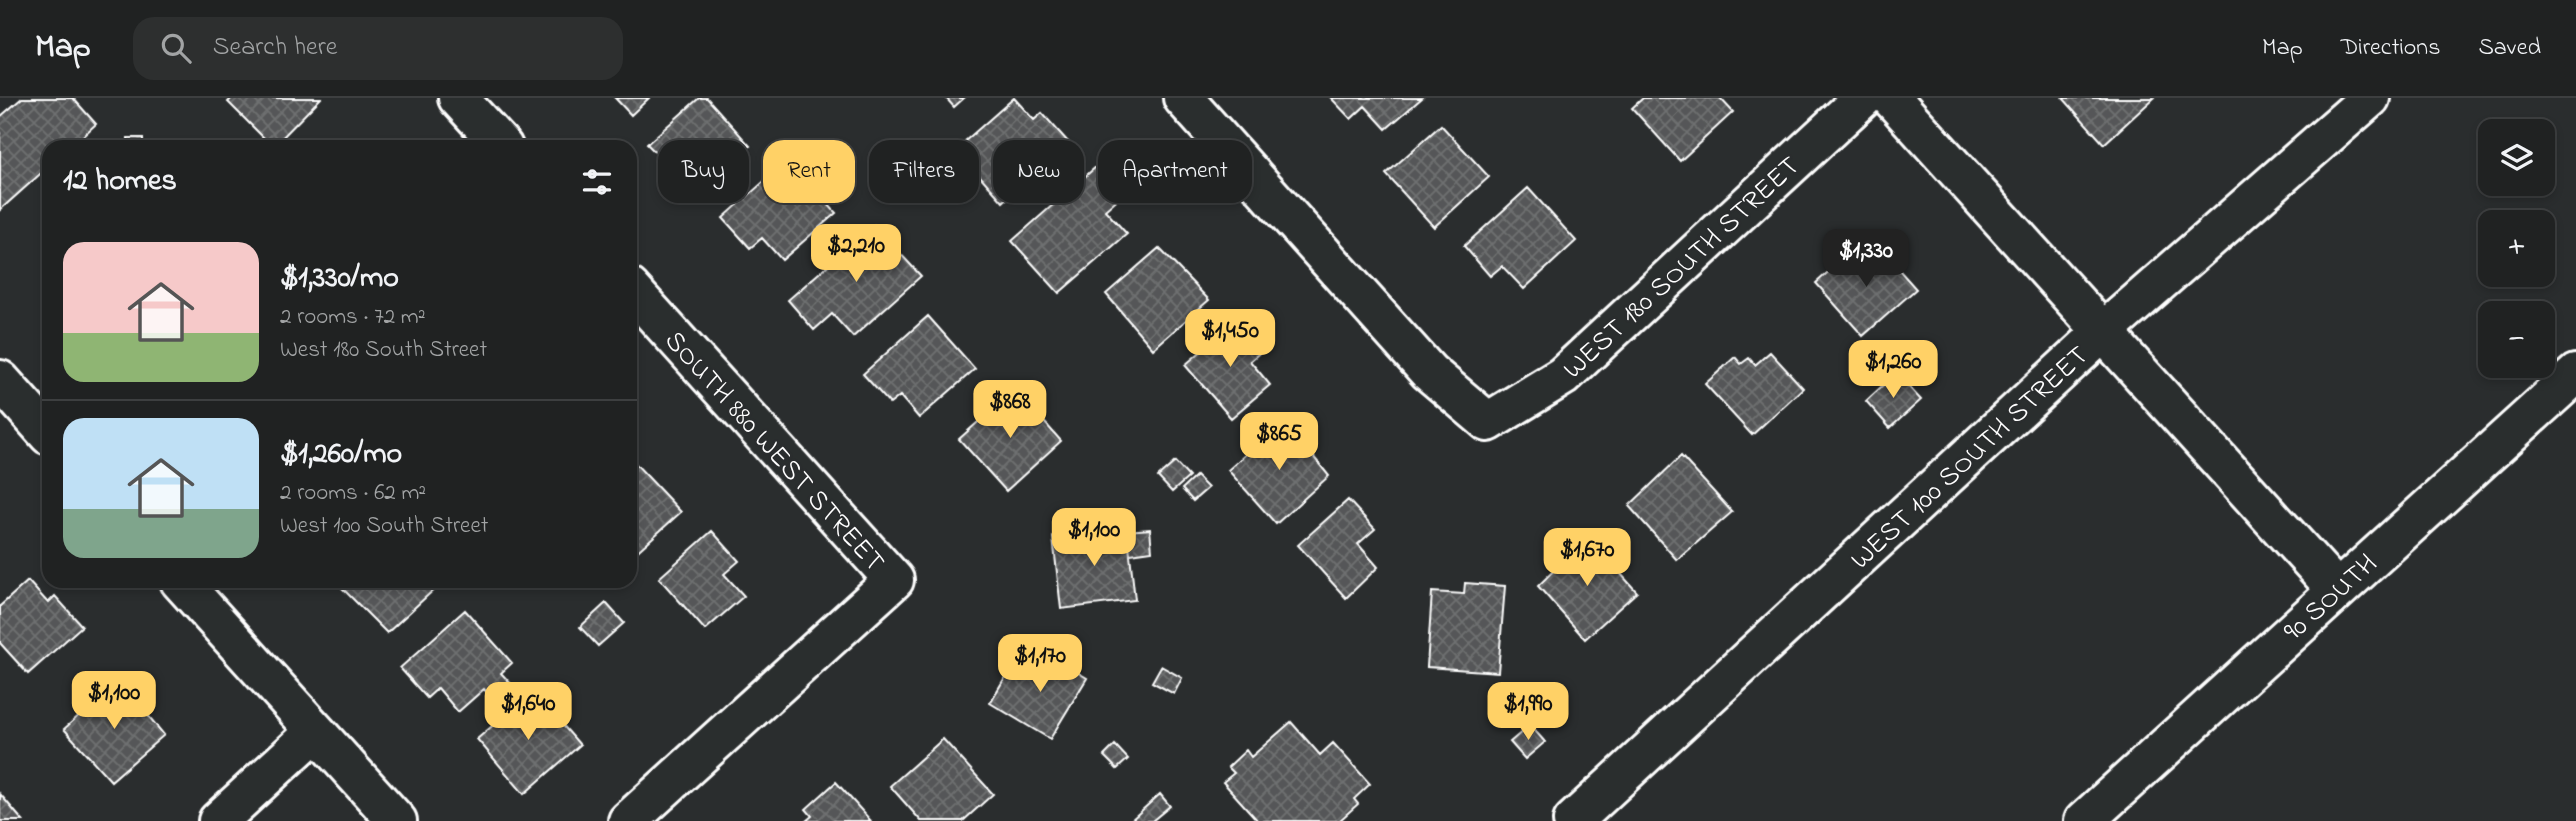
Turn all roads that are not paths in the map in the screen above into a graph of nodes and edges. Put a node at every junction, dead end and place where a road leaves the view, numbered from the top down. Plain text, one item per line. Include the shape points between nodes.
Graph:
1 (458, 98) edge
2 (1183, 98) edge
3 (1863, 98) edge
4 (1891, 98) edge
5 (2370, 98) edge
6 (497, 140) edge
7 (637, 296) edge
8 (2104, 331) junction
9 (2576, 374) edge
10 (0, 380) edge
11 (42, 427) edge
12 (186, 588) edge
13 (2336, 589) junction
14 (314, 732) junction
15 (218, 821) edge
16 (397, 821) edge
17 (628, 821) edge
18 (1573, 821) edge
19 (2084, 821) edge

1 - 6 street
2 - 3 street, WEST 180 SOUTH STREET via 1429,372 1488,422 1563,376
4 - 8 street
5 - 8 street, WEST 100 SOUTH STREET
7 - 17 street, SOUTH 880 WEST STREET via 894,580
8 - 13 street
8 - 18 street, WEST 100 SOUTH STREET
9 - 13 street, 90 SOUTH
10 - 11 street
12 - 14 street
13 - 19 street, 90 SOUTH
14 - 15 street
14 - 16 street

